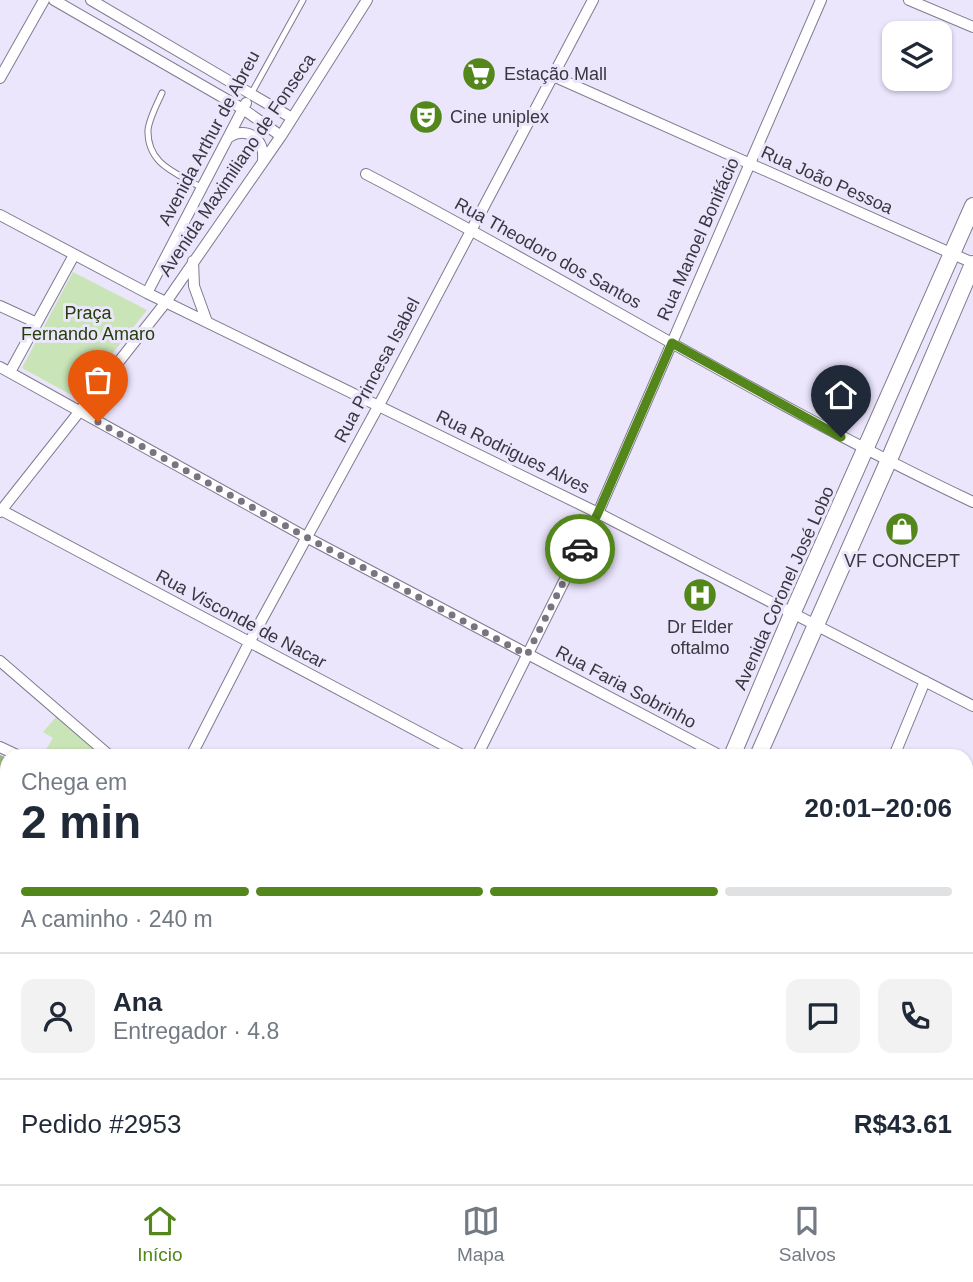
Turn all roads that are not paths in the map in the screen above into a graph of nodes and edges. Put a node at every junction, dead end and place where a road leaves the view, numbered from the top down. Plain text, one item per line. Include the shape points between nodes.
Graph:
1 (44, 0) edge
2 (54, 0) edge
3 (91, 0) edge
4 (303, 0) edge
5 (367, 0) edge
6 (593, 0) edge
7 (821, 0) edge
8 (909, 0) edge
9 (973, 27) edge
10 (553, 76) junction
11 (0, 78) edge
12 (162, 93) dead end
13 (251, 94) junction
14 (243, 109) junction
15 (292, 118) junction
16 (281, 136) junction
17 (229, 137) junction
18 (262, 163) junction
19 (750, 165) junction
20 (366, 174) dead end
21 (202, 188) junction
22 (973, 206) edge
23 (0, 215) edge
24 (472, 229) junction
25 (952, 253) junction
26 (74, 255) junction
27 (193, 261) junction
28 (973, 263) edge
29 (147, 293) junction
30 (166, 302) junction
31 (0, 306) edge
32 (207, 322) junction
33 (37, 323) junction
34 (672, 343) junction
35 (5, 370) edge
36 (379, 405) junction
37 (78, 411) junction
38 (866, 451) junction
39 (888, 463) junction
40 (973, 502) edge
41 (1, 511) edge
42 (598, 513) junction
43 (306, 537) junction
44 (792, 614) junction
45 (814, 625) junction
46 (249, 643) junction
47 (527, 655) junction
48 (0, 661) edge
49 (925, 681) junction
50 (973, 706) edge
51 (102, 749) edge
52 (195, 749) edge
53 (451, 749) edge
54 (480, 749) edge
55 (708, 749) edge
56 (735, 749) edge
57 (761, 749) edge
58 (897, 749) edge

1 - 11 street
2 - 14 street
3 - 13 street
4 - 13 lane, Avenida Arthur de Abreu
5 - 15 street, Avenida Maximiliano de Fonseca
6 - 10 street, Rua Princesa Isabel
7 - 19 street, Rua Manoel Bonifácio
8 - 9 street
10 - 19 street, Rua João Pessoa
10 - 24 street, Rua Princesa Isabel
12 - 21 lane via 148,129 152,152 159,163
13 - 14 street, Avenida Arthur de Abreu
13 - 15 street
14 - 16 street
14 - 17 street, Avenida Arthur de Abreu
15 - 16 street, Avenida Maximiliano de Fonseca
16 - 18 street, Avenida Maximiliano de Fonseca
17 - 18 street via 241,131 260,143
17 - 21 street, Avenida Arthur de Abreu
18 - 27 street, Avenida Maximiliano de Fonseca
19 - 25 street, Rua João Pessoa
19 - 34 street, Rua Manoel Bonifácio
20 - 24 street, Rua Theodoro dos Santos
21 - 29 street, Avenida Arthur de Abreu
22 - 25 street, Avenida Coronel José Lobo
23 - 26 street, Rua Rodrigues Alves
24 - 34 street, Rua Theodoro dos Santos
24 - 36 street, Rua Princesa Isabel
25 - 28 street, Rua João Pessoa
25 - 38 street, Avenida Coronel José Lobo
26 - 29 street, Rua Rodrigues Alves
26 - 33 street
27 - 30 street, Avenida Maximiliano de Fonseca
27 - 32 street via 194,286
28 - 39 street
29 - 30 street, Rua Rodrigues Alves
30 - 32 street, Rua Rodrigues Alves
30 - 37 street, Avenida Maximiliano de Fonseca
31 - 33 street
32 - 36 street, Rua Rodrigues Alves
33 - 35 street
34 - 38 street, Rua Theodoro dos Santos
34 - 42 street, Rua Manoel Bonifácio
35 - 37 street, Rua Faria Sobrinho
36 - 42 street, Rua Rodrigues Alves
36 - 43 street, Rua Princesa Isabel
37 - 41 street, Avenida Maximiliano de Fonseca
37 - 43 street, Rua Faria Sobrinho
38 - 39 street, Rua Theodoro dos Santos
38 - 44 street, Avenida Coronel José Lobo
39 - 40 street, Rua Theodoro dos Santos
39 - 45 street
41 - 46 street, Rua Visconde de Nacar
42 - 44 street, Rua Rodrigues Alves
42 - 47 street, Rua Manoel Bonifácio
43 - 46 street, Rua Princesa Isabel
43 - 47 street, Rua Faria Sobrinho
44 - 45 street, Rua Rodrigues Alves
44 - 56 street, Avenida Coronel José Lobo
45 - 49 street, Rua Rodrigues Alves
45 - 57 street
46 - 52 street, Rua Princesa Isabel
46 - 53 street, Rua Visconde de Nacar
47 - 54 street, Rua Manoel Bonifácio
47 - 55 street, Rua Faria Sobrinho
48 - 51 street
49 - 50 street, Rua Rodrigues Alves
49 - 58 street

